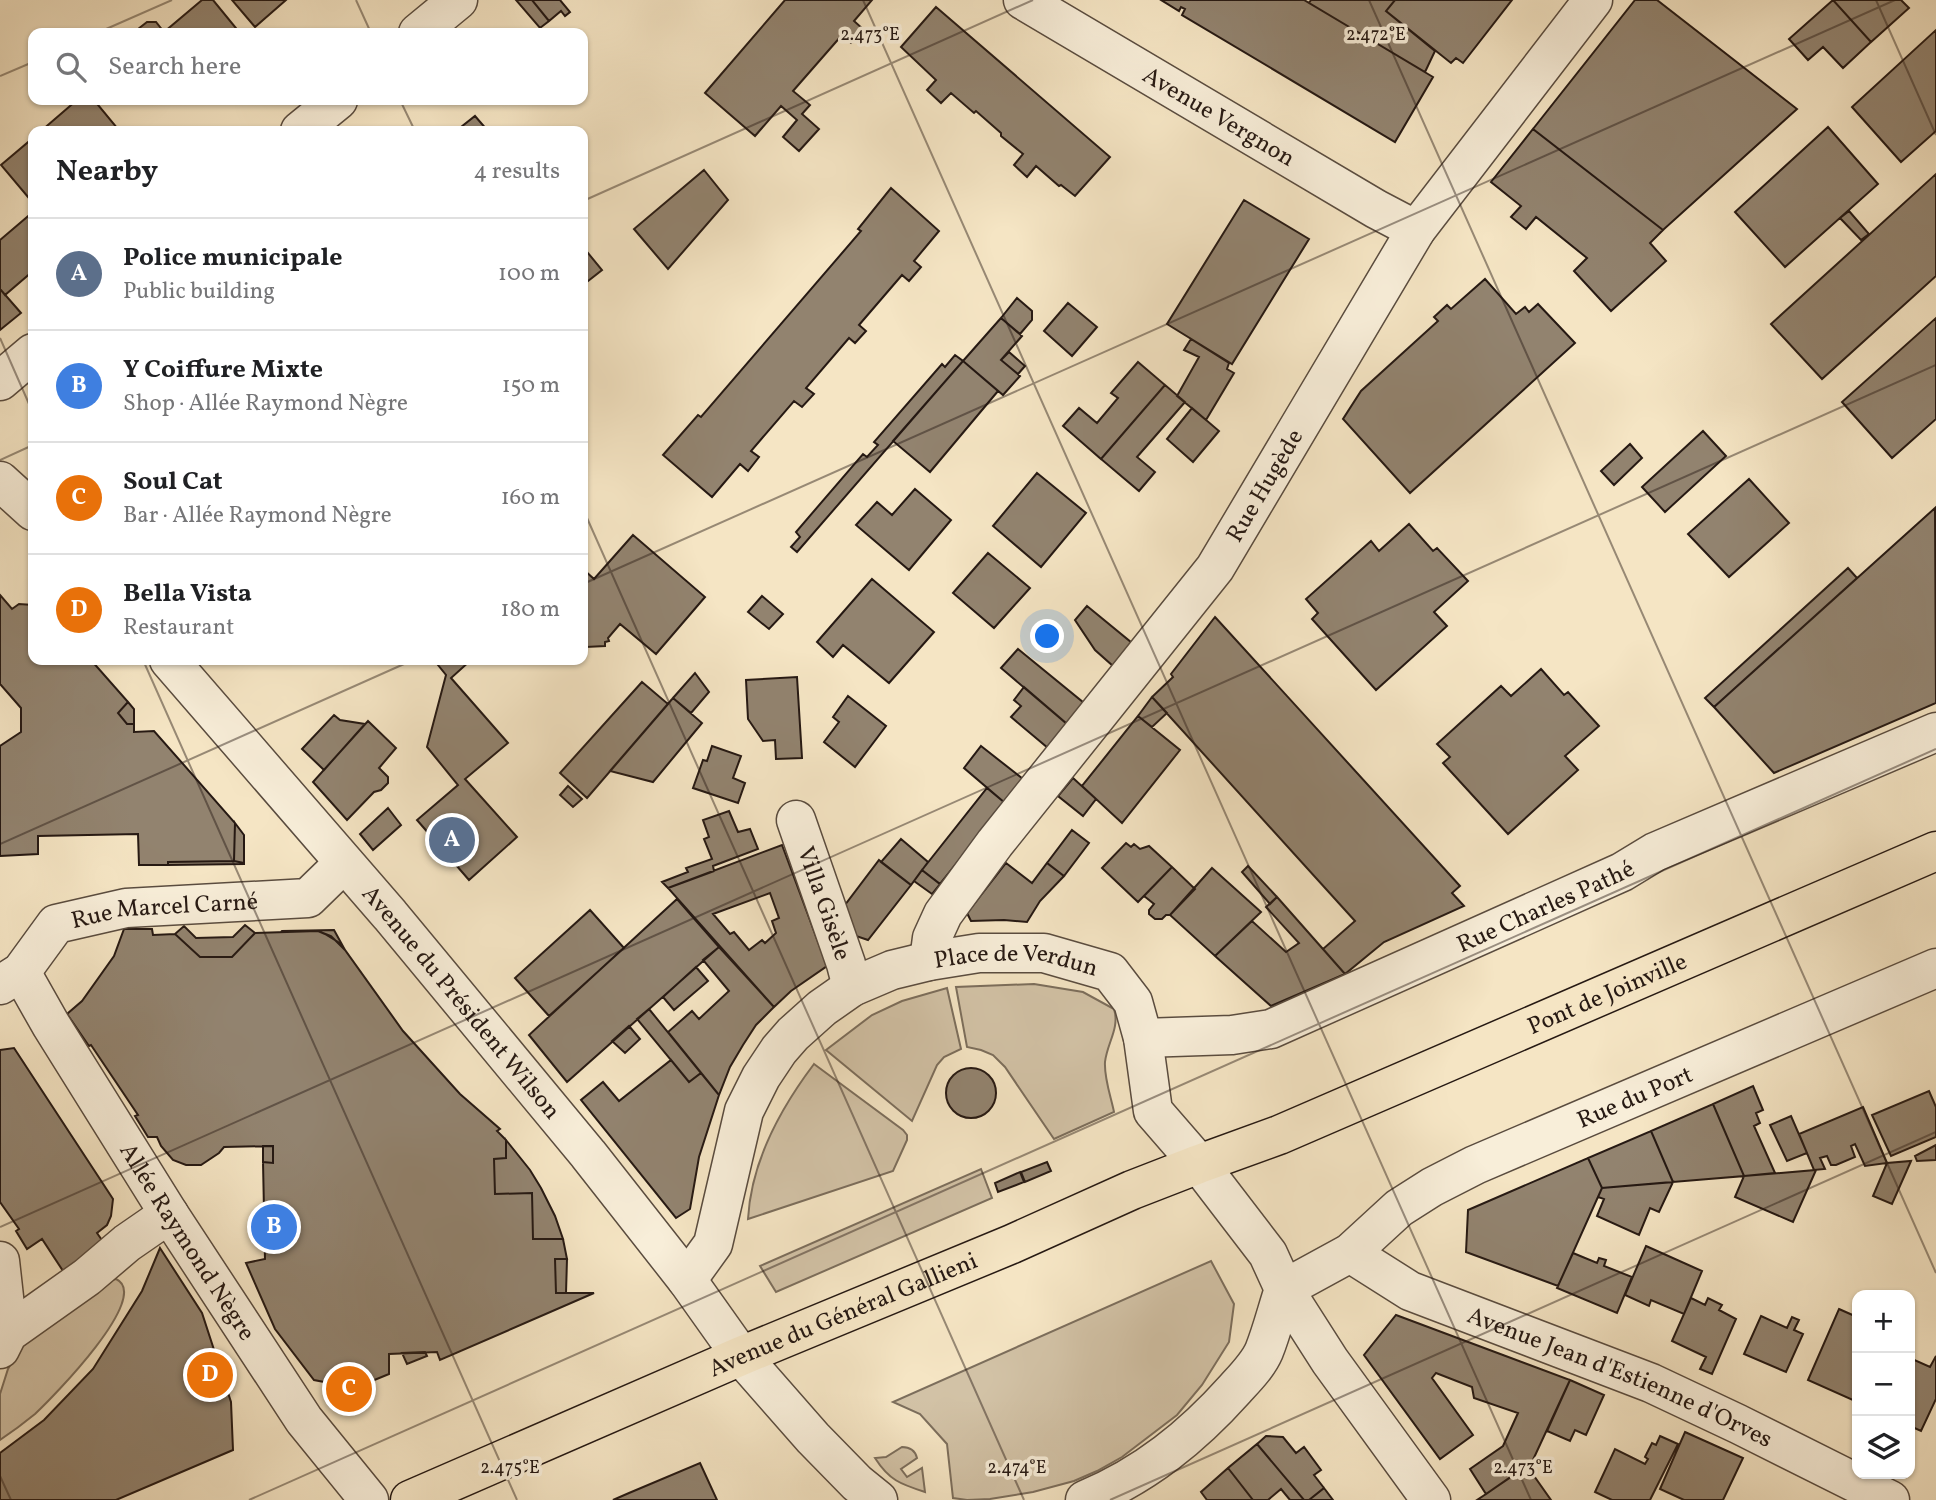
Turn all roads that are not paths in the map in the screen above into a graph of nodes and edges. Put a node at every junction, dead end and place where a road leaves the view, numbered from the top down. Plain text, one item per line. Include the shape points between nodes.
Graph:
1 (458, 0) edge
2 (1023, 0) edge
3 (1593, 0) edge
4 (424, 28) edge
5 (332, 105) edge
6 (306, 126) edge
7 (1416, 230) junction
8 (28, 357) edge
9 (0, 381) edge
10 (0, 481) edge
11 (28, 506) edge
12 (173, 665) edge
13 (1936, 732) edge
14 (796, 820) dead end
15 (1936, 851) edge
16 (344, 863) junction
17 (929, 961) junction
18 (1936, 968) edge
19 (11, 979) edge
20 (852, 987) junction
21 (1143, 1038) junction
22 (1279, 1135) joint
23 (1199, 1164) junction
24 (169, 1214) junction
25 (1350, 1253) junction
26 (0, 1261) edge
27 (687, 1280) junction
28 (1284, 1289) junction
29 (4, 1341) edge
30 (741, 1356) junction
31 (369, 1500) edge
32 (410, 1500) edge
33 (878, 1500) edge
34 (1085, 1500) edge
35 (1431, 1500) edge
36 (1890, 1500) edge

1 - 4 street
2 - 7 street, Avenue Vergnon
3 - 7 street, Rue Hugède
5 - 6 street
7 - 17 street, Rue Hugède via 1215,568 943,914 932,938
8 - 9 street
10 - 11 street
12 - 16 street, Avenue du Président Wilson
13 - 21 street, Rue Charles Pathé via 1655,852 1622,872 1271,1029
14 - 20 street, Villa Gisèle
15 - 22 main road, Pont de Joinville
16 - 19 street, Rue Marcel Carné via 308,898 126,908 56,924
16 - 27 street, Avenue du Président Wilson
17 - 20 street, Place de Verdun
17 - 21 street, Place de Verdun via 979,953 1044,953 1110,972 1133,1002
18 - 25 street, Rue du Port via 1475,1165 1399,1208
19 - 24 street, Allée Raymond Nègre via 51,1025
20 - 27 street, Place de Verdun via 793,1034 761,1077 744,1111 713,1244
21 - 23 street, Place de Verdun via 1153,1111
22 - 23 main road, Avenue du Général Gallieni
23 - 28 street, Place de Verdun via 1268,1254
23 - 30 main road, Avenue du Général Gallieni
24 - 29 street
24 - 31 street, Allée Raymond Nègre via 304,1420
25 - 28 street, Rue du Port
25 - 36 street, Avenue Jean d'Estienne d'Orves via 1410,1291 1651,1383
26 - 29 street
27 - 30 street, Avenue du Président Wilson
28 - 34 street via 1263,1353 1210,1418 1133,1477
28 - 35 street, Place de Verdun
30 - 32 main road, Avenue du Général Gallieni
30 - 33 street via 813,1438

